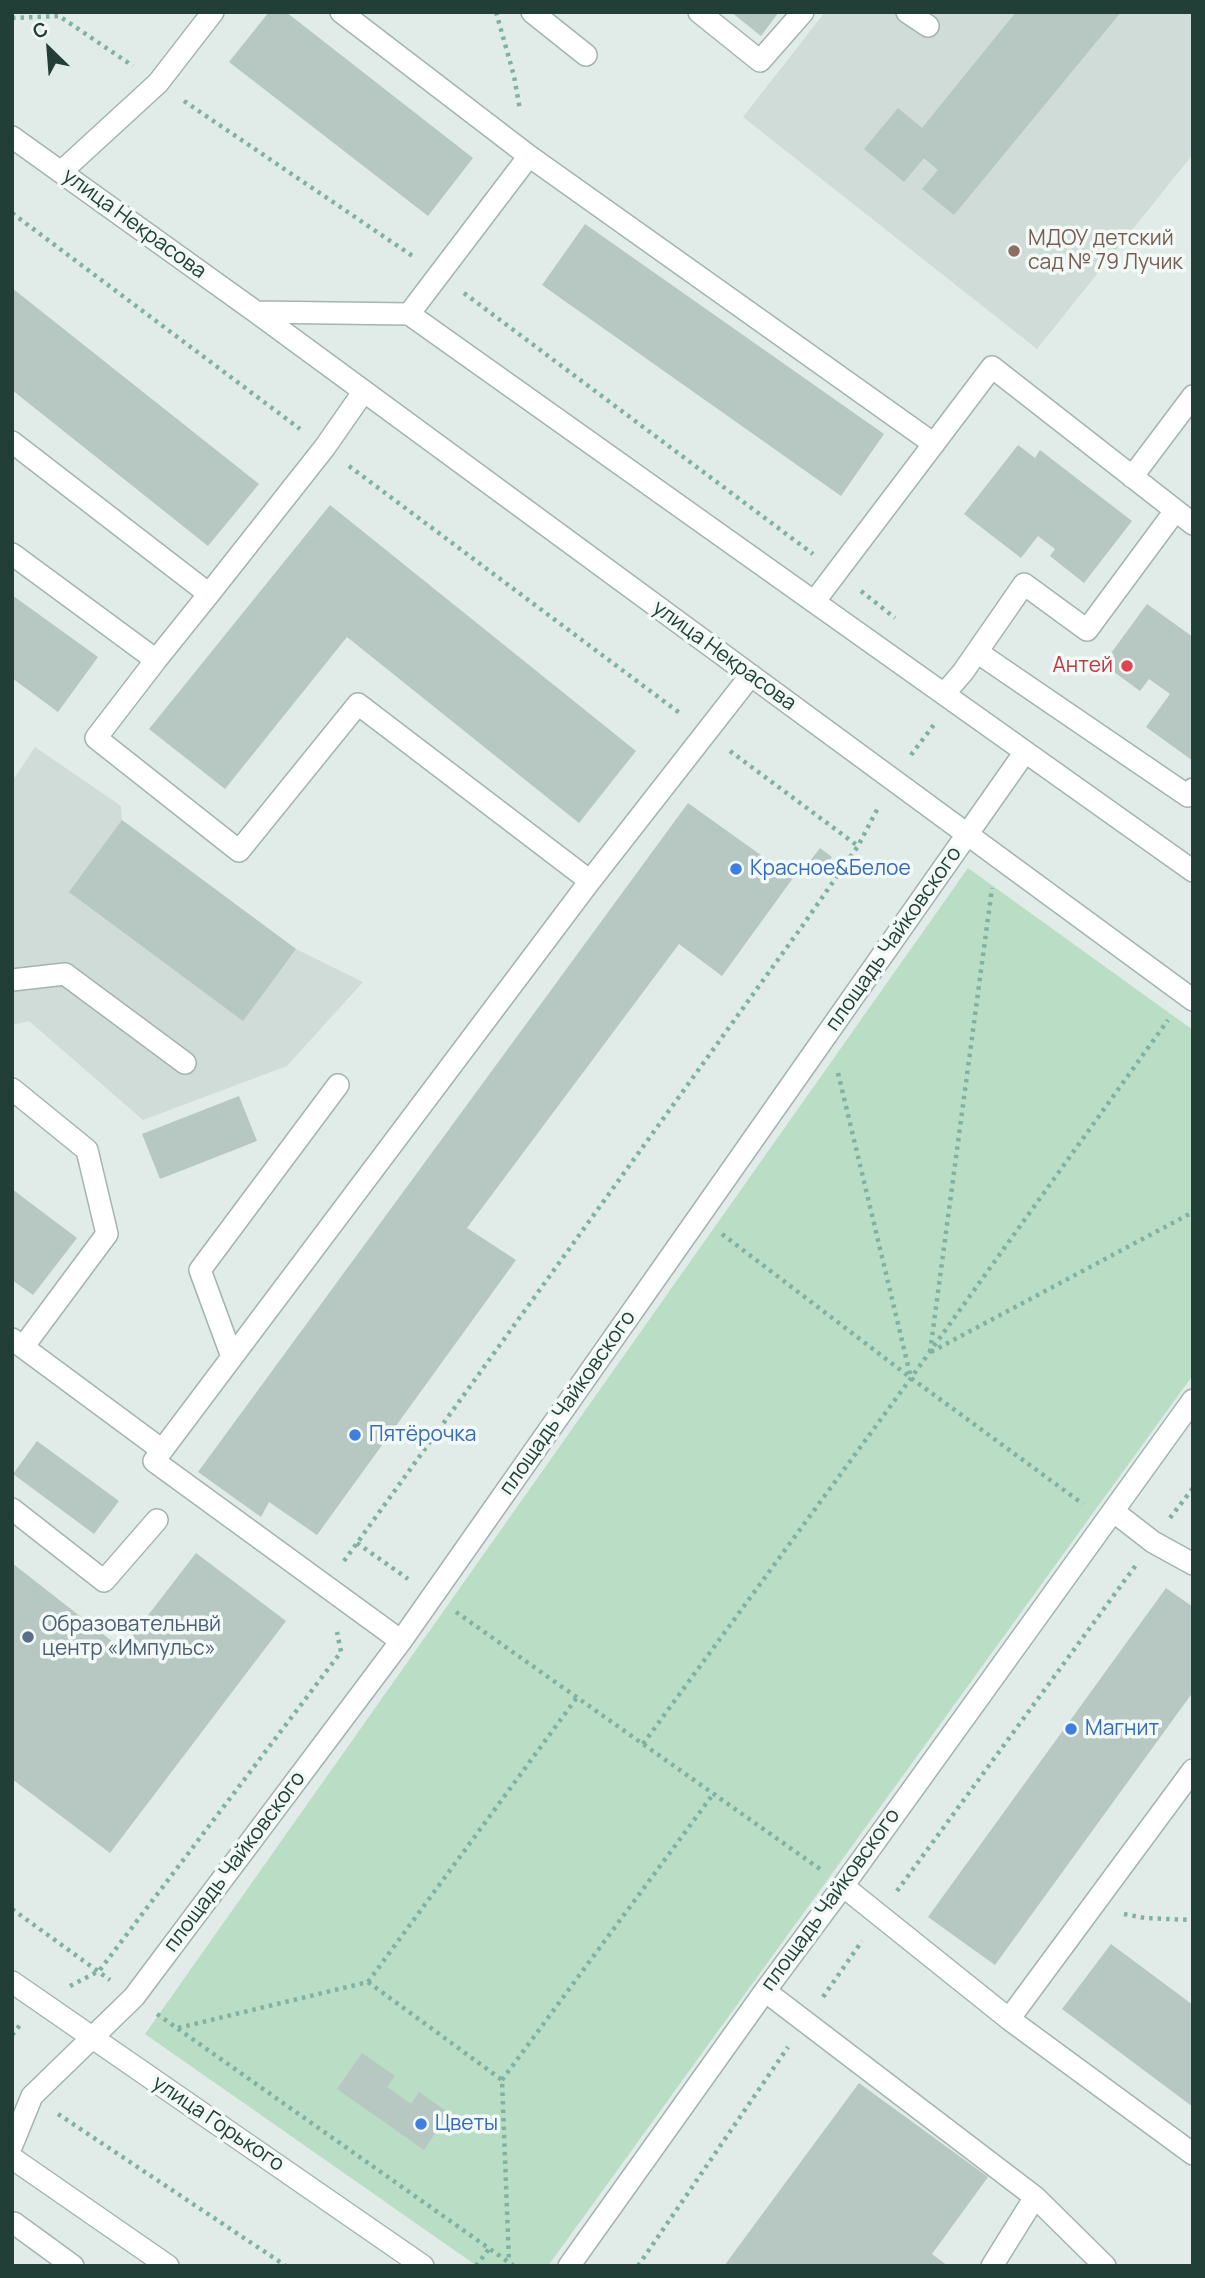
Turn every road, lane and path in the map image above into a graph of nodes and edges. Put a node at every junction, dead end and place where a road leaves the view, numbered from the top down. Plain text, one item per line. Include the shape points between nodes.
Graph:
1 (213, 12) edge
2 (341, 12) edge
3 (496, 12) edge
4 (531, 12) edge
5 (699, 12) edge
6 (803, 12) edge
7 (907, 12) edge
8 (12, 18) edge
9 (928, 26) dead end
10 (586, 55) dead end
11 (158, 83) junction
12 (12, 137) edge
13 (529, 156) junction
14 (61, 172) junction
15 (12, 213) edge
16 (439, 274) junction
17 (256, 312) junction
18 (409, 314) junction
19 (364, 391) junction
20 (1193, 396) edge
21 (12, 442) edge
22 (934, 444) junction
23 (325, 447) junction
24 (1132, 477) junction
25 (1175, 511) junction
26 (1193, 524) edge
27 (12, 554) edge
28 (838, 572) junction
29 (209, 594) junction
30 (814, 602) junction
31 (901, 622) dead end
32 (977, 652) junction
33 (156, 660) junction
34 (751, 675) junction
35 (948, 697) junction
36 (706, 733) junction
37 (1025, 752) junction
38 (892, 779) junction
39 (1193, 789) edge
40 (968, 835) junction
41 (858, 846) junction
42 (996, 856) junction
43 (1193, 871) edge
44 (590, 881) junction
45 (12, 980) edge
46 (1189, 998) edge
47 (829, 1033) junction
48 (185, 1063) dead end
49 (338, 1085) dead end
50 (12, 1089) edge
51 (1193, 1212) edge
52 (699, 1217) junction
53 (18, 1343) edge
54 (930, 1352) junction
55 (232, 1357) junction
56 (911, 1378) junction
57 (1193, 1400) edge
58 (162, 1450) junction
59 (1193, 1488) edge
60 (12, 1509) edge
61 (1113, 1511) junction
62 (157, 1520) dead end
63 (1153, 1542) junction
64 (357, 1543) junction
65 (1193, 1564) edge
66 (330, 1589) junction
67 (433, 1596) junction
68 (401, 1641) junction
69 (578, 1696) junction
70 (643, 1744) junction
71 (1193, 1770) edge
72 (714, 1793) junction
73 (843, 1886) junction
74 (1089, 1908) junction
75 (12, 1909) edge
76 (879, 1916) junction
77 (1193, 1920) edge
78 (99, 1971) junction
79 (12, 1982) edge
80 (368, 1982) junction
81 (765, 1990) junction
82 (134, 1997) junction
83 (38, 2001) junction
84 (1009, 2018) junction
85 (806, 2021) junction
86 (177, 2029) junction
87 (12, 2035) edge
88 (90, 2037) junction
89 (502, 2080) junction
90 (32, 2096) junction
91 (12, 2145) edge
92 (1193, 2154) edge
93 (12, 2158) edge
94 (1035, 2197) junction
95 (13, 2217) edge
96 (489, 2249) junction
97 (511, 2264) edge
98 (73, 2266) edge
99 (168, 2266) edge
100 (286, 2266) edge
101 (423, 2266) edge
102 (476, 2266) edge
103 (569, 2266) edge
104 (638, 2266) edge
105 (992, 2266) edge
106 (1105, 2266) edge

1 - 11 street
2 - 13 street
3 - 13 path
4 - 10 street
5 - 6 street via 760,61
7 - 9 street
8 - 11 path via 59,16
11 - 14 street
11 - 16 path
12 - 14 street, улица Некрасова
13 - 16 street
13 - 22 street
14 - 17 street, улица Некрасова
15 - 23 path
16 - 18 street
16 - 28 path
17 - 18 street
17 - 19 street, улица Некрасова
18 - 30 street
19 - 23 street
19 - 34 street, улица Некрасова
20 - 24 street
21 - 29 street
22 - 24 street via 992,368
22 - 28 street
23 - 29 street
23 - 36 path
24 - 25 street
25 - 26 street
25 - 32 street via 1087,630 1024,584
27 - 33 street
28 - 30 street
28 - 31 path
29 - 33 street
30 - 35 street
32 - 35 street
32 - 39 street via 1188,796
33 - 44 street via 96,738 239,851 358,704
34 - 36 street
34 - 38 street, улица Некрасова
35 - 37 street
35 - 38 path
36 - 41 path
36 - 44 street
37 - 40 street, площадь Чайковского
37 - 43 street
38 - 40 street, улица Некрасова
38 - 41 path
40 - 42 street, улица Некрасова
40 - 47 street, площадь Чайковского
41 - 64 path
42 - 46 street, улица Некрасова
42 - 54 path
44 - 55 street
45 - 48 street via 65,974
46 - 54 path
47 - 52 street, площадь Чайковского
47 - 56 path
49 - 55 street via 200,1270
50 - 53 street via 87,1150 107,1234
51 - 54 path
52 - 56 path
52 - 67 street, площадь Чайковского
53 - 58 street
54 - 56 path
55 - 58 street
56 - 61 path via 1093,1511
56 - 70 path
57 - 61 street, площадь Чайковского
58 - 66 street via 154,1461
59 - 63 path
60 - 62 street via 104,1581
61 - 63 street
61 - 73 street, площадь Чайковского
63 - 65 street
63 - 76 path
64 - 66 path
64 - 67 path
66 - 68 street
66 - 78 path via 341,1652
67 - 68 street, площадь Чайковского
67 - 69 path
68 - 82 street, площадь Чайковского
69 - 70 path
69 - 80 path
70 - 72 path
71 - 74 street
72 - 73 path
72 - 89 path
73 - 76 street
73 - 81 street, площадь Чайковского
74 - 77 path via 1145,1918
74 - 84 street
75 - 78 path
76 - 84 street
76 - 85 path
78 - 82 path
78 - 83 path
79 - 83 street, улица Горького
80 - 86 path
80 - 89 path
81 - 85 street
81 - 103 street, площадь Чайковского
82 - 86 path
82 - 88 street, площадь Чайковского
83 - 87 path
83 - 88 street, улица Горького
84 - 92 street
85 - 94 street
85 - 104 path
86 - 96 path
88 - 90 street, площадь Чайковского
88 - 101 street, улица Горького
89 - 97 path
90 - 91 street
90 - 100 path
93 - 99 street
94 - 105 street
94 - 106 street
95 - 98 street
96 - 97 path
96 - 102 path

